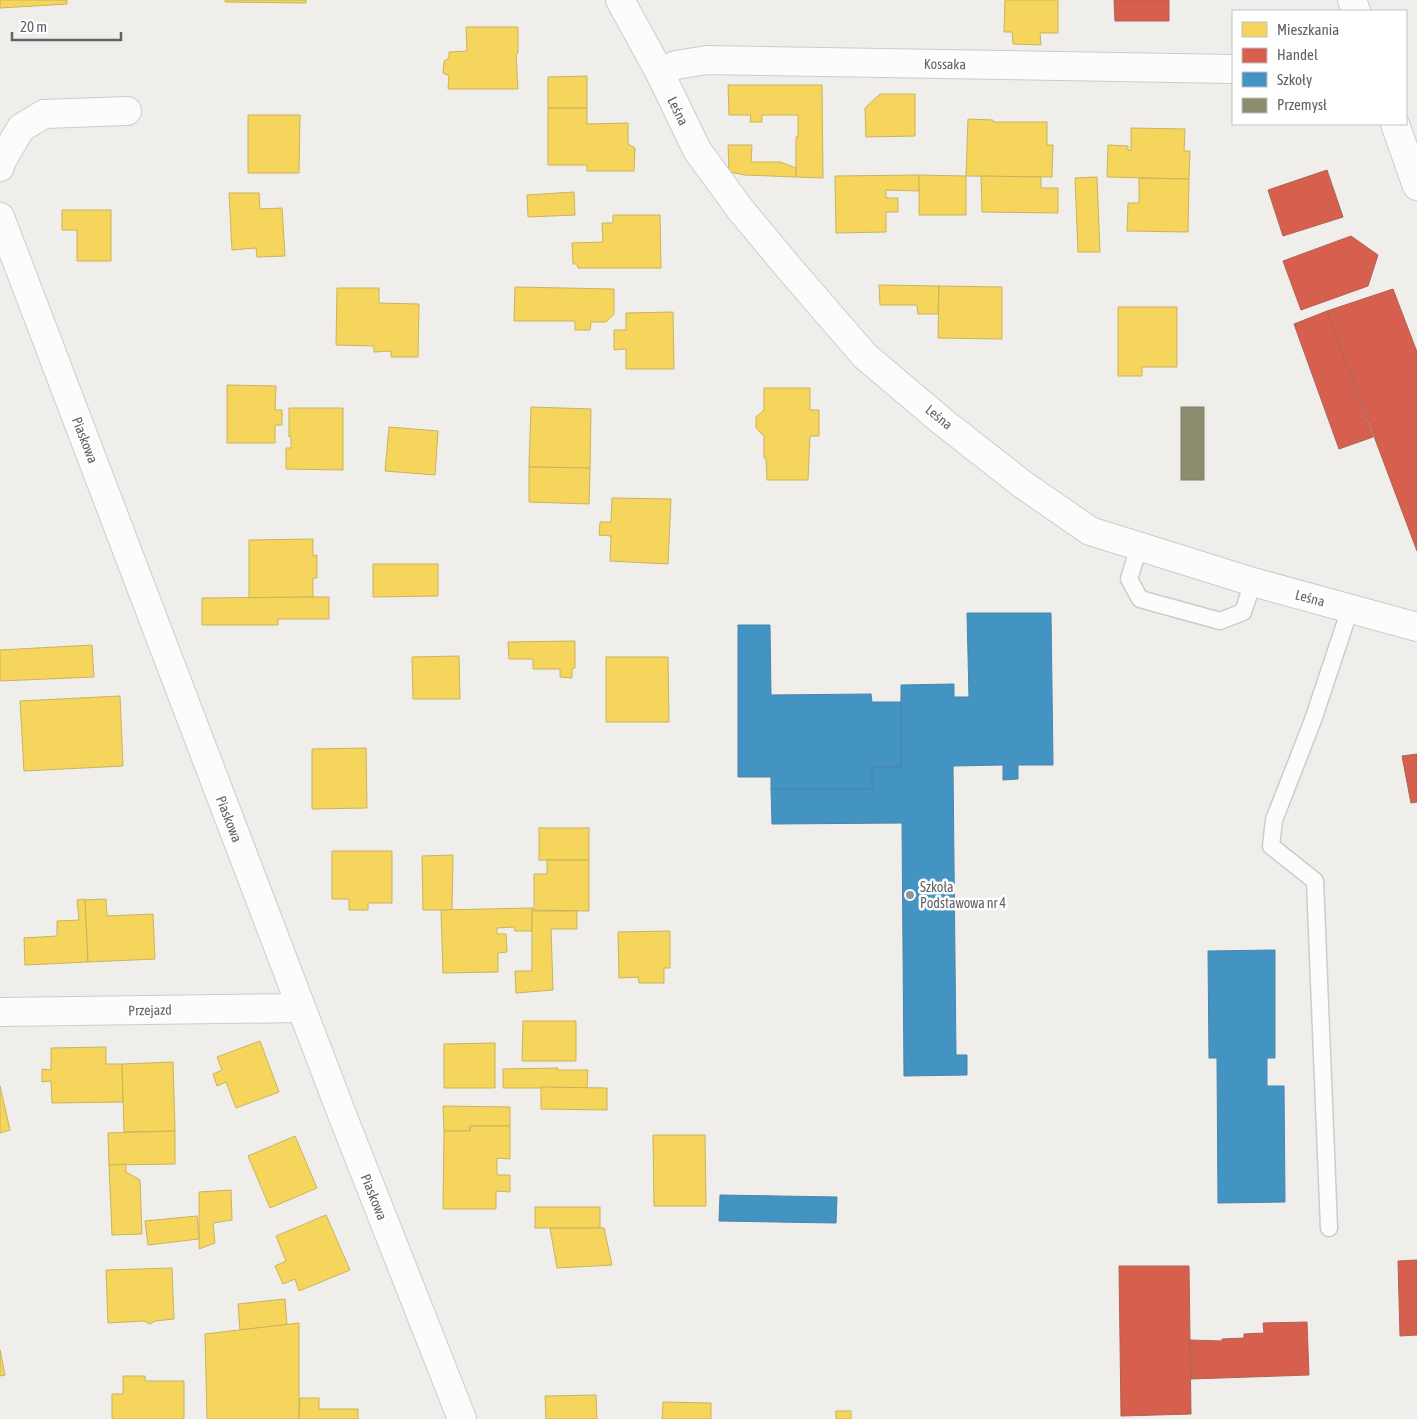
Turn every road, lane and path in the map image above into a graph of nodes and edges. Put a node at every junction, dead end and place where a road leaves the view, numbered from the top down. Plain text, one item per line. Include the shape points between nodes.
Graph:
1 (620, 0) edge
2 (1232, 69) edge
3 (660, 73) junction
4 (127, 111) dead end
5 (1395, 125) edge
6 (0, 167) edge
7 (1417, 186) edge
8 (0, 217) edge
9 (1139, 547) junction
10 (1253, 582) junction
11 (1350, 608) junction
12 (1417, 627) edge
13 (301, 1008) junction
14 (0, 1012) edge
15 (1329, 1228) dead end
16 (462, 1419) edge

1 - 3 street, Leśna
2 - 3 street, Kossaka via 707,60 676,65
3 - 9 street, Leśna via 698,150 740,209 865,356 1022,484 1090,531
4 - 6 street via 44,114 21,128
5 - 7 street
8 - 13 street, Piaskowa
9 - 10 street, Leśna
9 - 10 lane via 1129,579 1140,599 1220,621 1243,612
10 - 11 street, Leśna
11 - 12 street, Leśna
11 - 15 lane via 1313,720 1274,820 1271,846 1315,881
13 - 14 street, Przejazd
13 - 16 street, Piaskowa

